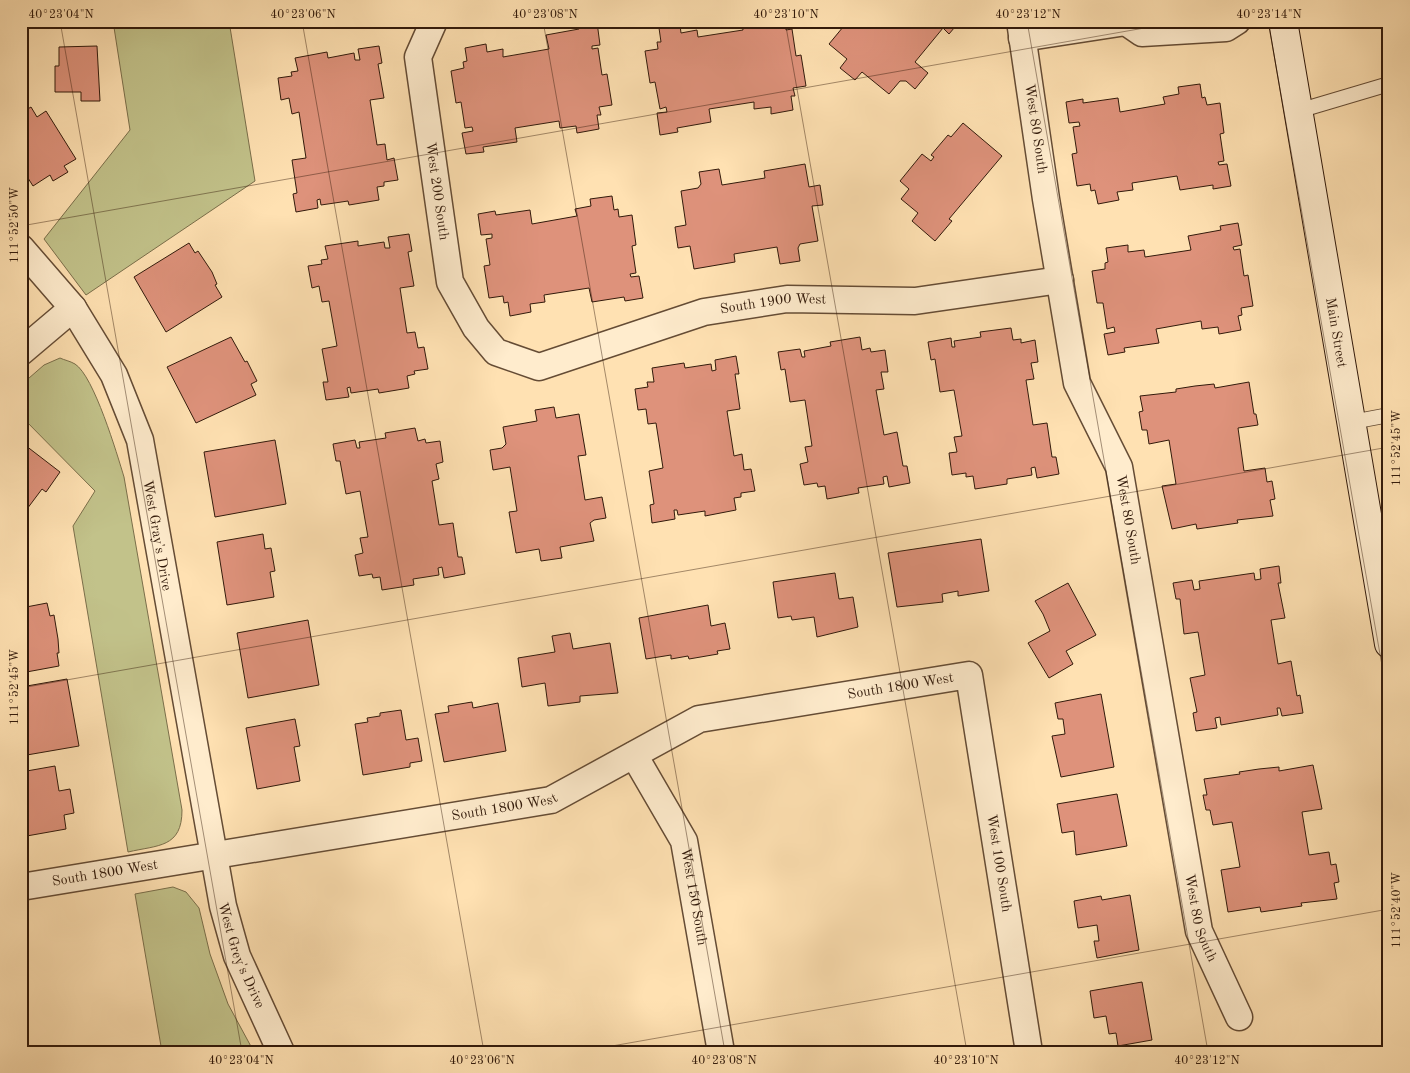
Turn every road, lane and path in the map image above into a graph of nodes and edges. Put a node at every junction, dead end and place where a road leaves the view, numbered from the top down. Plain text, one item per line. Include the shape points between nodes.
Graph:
1 (434, 21) edge
2 (1127, 21) edge
3 (1237, 21) edge
4 (1283, 21) edge
5 (1021, 29) edge
6 (1389, 84) edge
7 (1298, 111) junction
8 (21, 248) edge
9 (1060, 280) junction
10 (73, 308) junction
11 (21, 352) edge
12 (496, 352) joint
13 (1389, 415) edge
14 (1352, 422) junction
15 (1385, 595) edge
16 (1389, 644) edge
17 (969, 675) joint
18 (634, 755) junction
19 (214, 855) junction
20 (21, 887) edge
21 (1238, 1017) dead end
22 (281, 1052) edge
23 (721, 1052) edge
24 (1029, 1052) edge

1 - 12 street, West 200 South via 418,57 450,282 476,328
2 - 3 street via 1142,34 1226,28
2 - 5 street
4 - 7 main road, Main Street
5 - 9 street, West 80 South
6 - 7 lane
7 - 14 main road, Main Street
8 - 10 street, West Gray's Drive
9 - 12 street, South 1900 West via 915,301 787,299 704,312 538,367
9 - 21 street, West 80 South via 1077,383 1119,467 1199,931
10 - 11 street
10 - 19 street, West Gray's Drive via 114,375 140,440
13 - 14 lane
14 - 15 main road, Main Street
15 - 16 main road, Main Street
17 - 18 street, South 1800 West via 699,720
17 - 24 street, West 100 South
18 - 19 street, South 1800 West via 551,800
18 - 23 street, West 150 South via 684,841
19 - 20 street, South 1800 West
19 - 22 street, West Grey's Drive via 223,906 237,956

